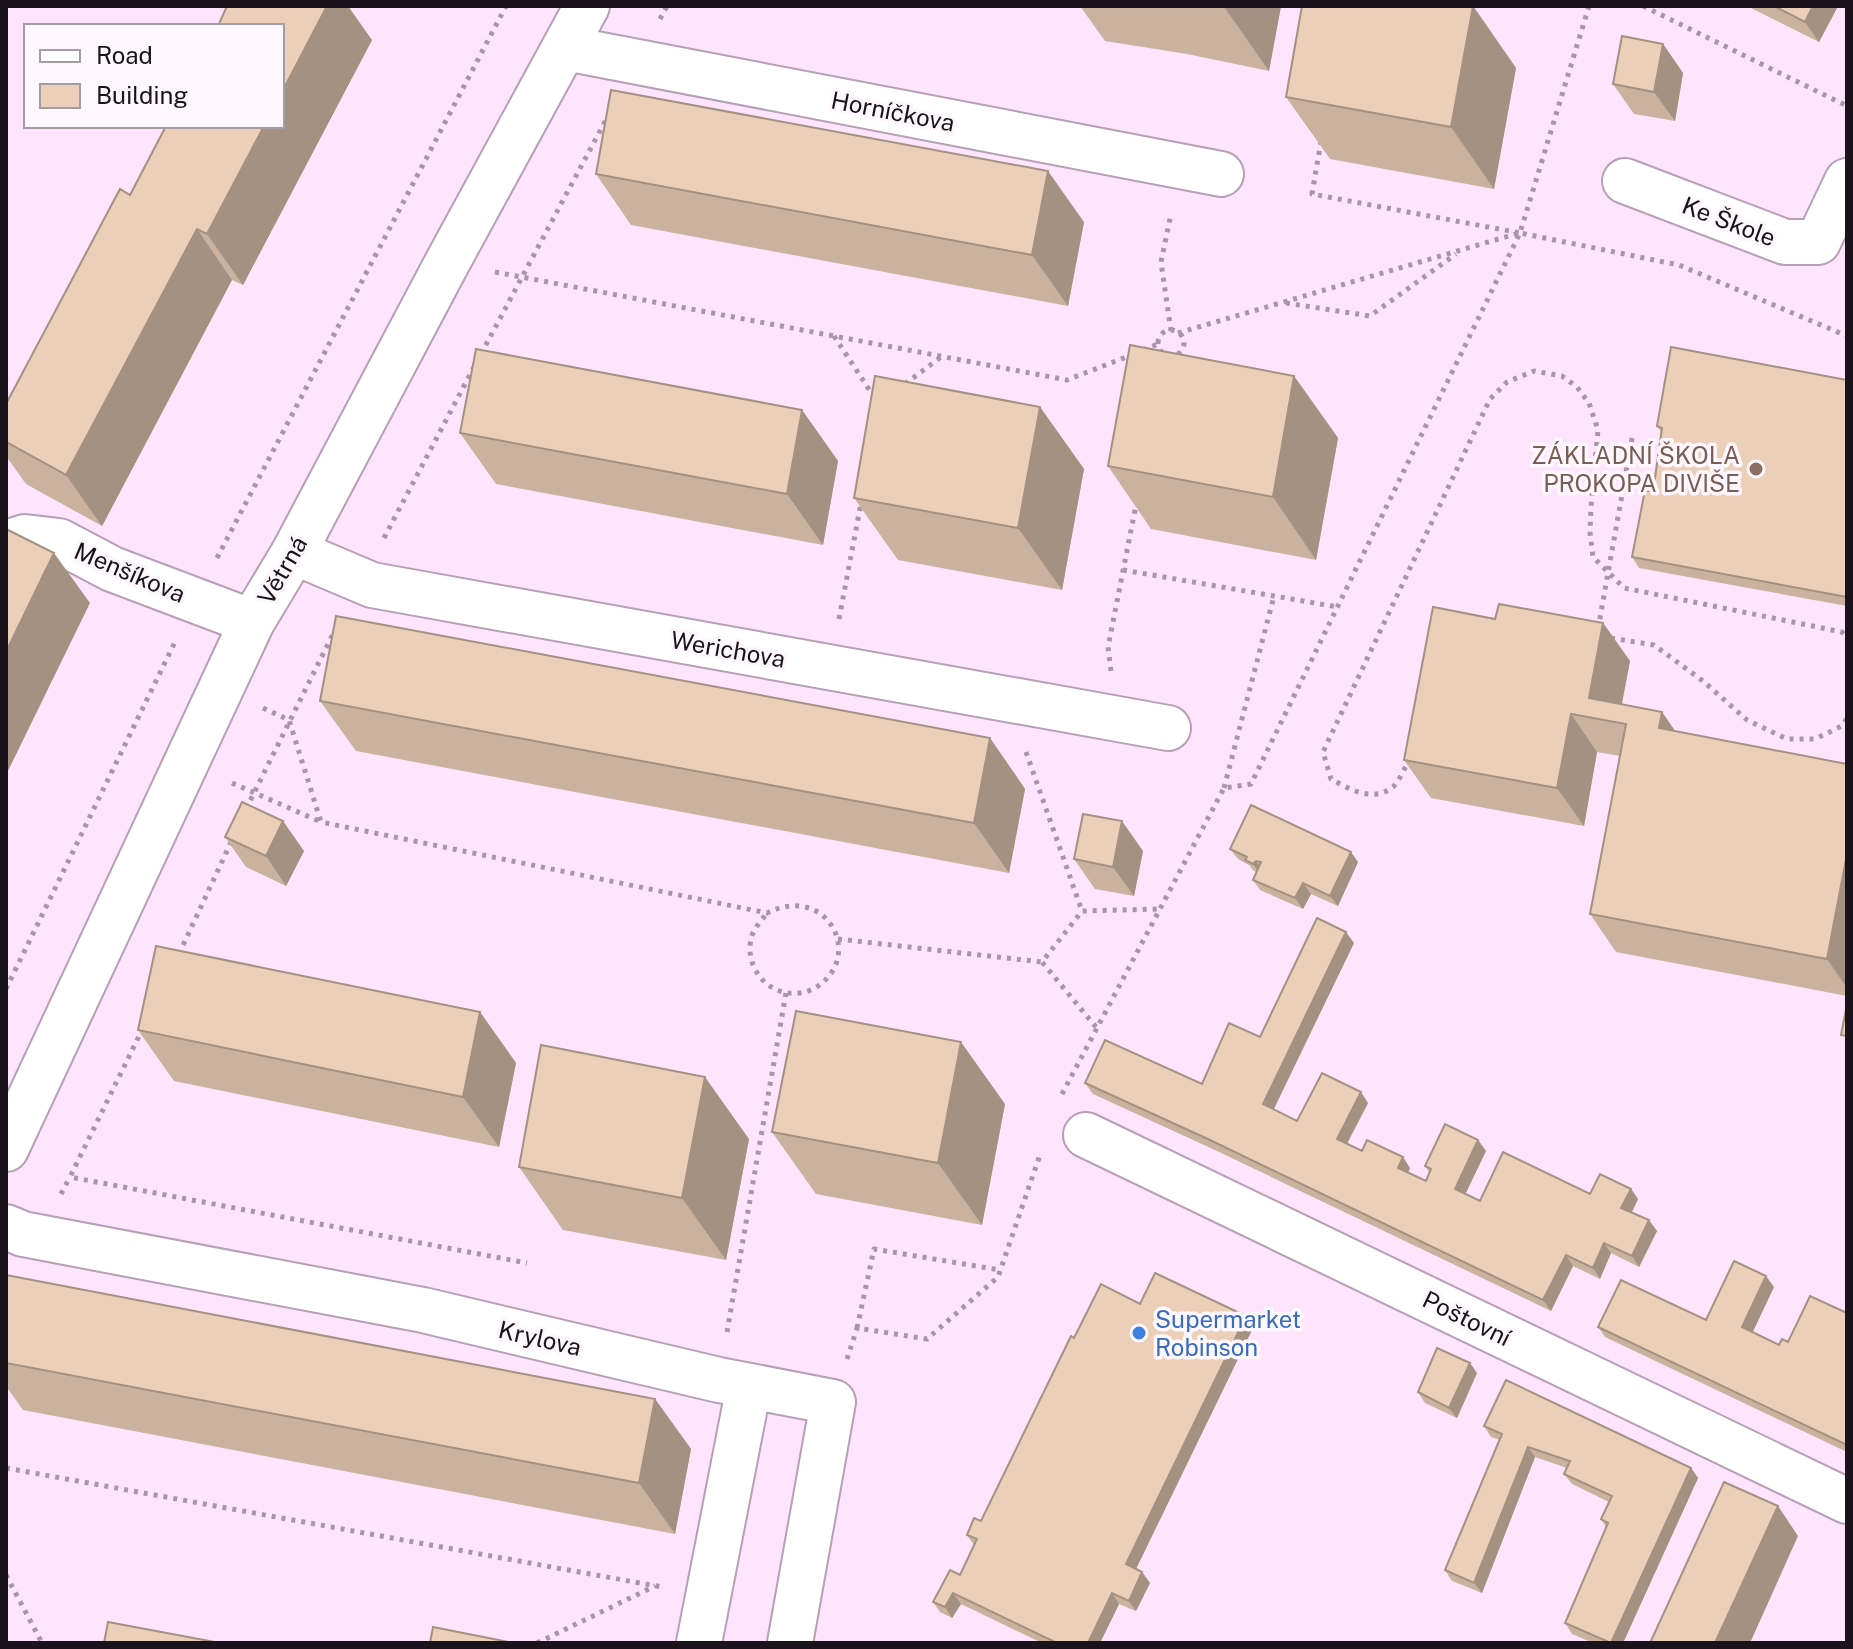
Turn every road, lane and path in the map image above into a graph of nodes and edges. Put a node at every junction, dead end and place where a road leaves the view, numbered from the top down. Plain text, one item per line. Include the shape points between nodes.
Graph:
1 (506, 6) edge
2 (587, 6) edge
3 (667, 6) edge
4 (1643, 6) edge
5 (565, 48) junction
6 (638, 62) junction
7 (1847, 106) edge
8 (1323, 131) edge
9 (1201, 170) joint
10 (1625, 181) dead end
11 (1847, 181) edge
12 (1520, 233) junction
13 (1461, 250) junction
14 (447, 263) junction
15 (522, 277) junction
16 (1281, 302) junction
17 (1171, 331) junction
18 (1178, 333) junction
19 (834, 336) junction
20 (1158, 344) junction
21 (941, 357) junction
22 (904, 385) edge
23 (879, 405) edge
24 (1633, 433) dead end
25 (1138, 493) edge
26 (862, 497) edge
27 (6, 543) edge
28 (294, 552) junction
29 (1123, 570) junction
30 (1608, 572) junction
31 (361, 581) junction
32 (1274, 596) junction
33 (196, 600) junction
34 (1338, 607) junction
35 (252, 622) junction
36 (1596, 636) edge
37 (1611, 638) dead end
38 (1847, 638) edge
39 (830, 667) junction
40 (220, 689) junction
41 (1034, 704) junction
42 (1847, 718) edge
43 (1118, 719) junction
44 (289, 720) junction
45 (1168, 728) dead end
46 (1414, 752) edge
47 (1224, 788) junction
48 (263, 796) dead end
49 (241, 821) edge
50 (321, 822) junction
51 (234, 836) edge
52 (1160, 909) junction
53 (1082, 911) junction
54 (767, 913) junction
55 (838, 939) junction
56 (1042, 962) junction
57 (174, 965) edge
58 (6, 989) edge
59 (786, 993) junction
60 (147, 1022) edge
61 (1096, 1027) junction
62 (1060, 1099) dead end
63 (1066, 1138) joint
64 (6, 1149) edge
65 (6, 1227) edge
66 (527, 1263) dead end
67 (1000, 1270) junction
68 (857, 1328) junction
69 (734, 1383) junction
70 (833, 1402) junction
71 (6, 1468) edge
72 (1847, 1501) edge
73 (6, 1575) edge
74 (655, 1586) junction
75 (708, 1596) junction
76 (42, 1643) edge
77 (537, 1643) edge
78 (699, 1643) edge
79 (790, 1643) edge

1 - 33 path
2 - 5 street, Větrná
3 - 6 path
4 - 7 path
5 - 6 street, Horníčkova
5 - 14 street, Větrná
6 - 9 street, Horníčkova
6 - 15 path
8 - 12 path via 1312,194
9 - 17 path via 1161,262
10 - 11 street, Ke Škole via 1785,242 1818,242
12 - 13 path
12 - 34 path
13 - 16 path
13 - 16 path via 1370,316
14 - 15 path
14 - 28 street, Větrná
15 - 19 path
15 - 31 path
16 - 18 path
17 - 18 path
17 - 20 path via 1162,333
18 - 20 path via 1184,344 1181,352 1169,356
19 - 21 path
19 - 23 path
20 - 21 path via 1067,380
21 - 22 path
24 - 30 path
25 - 29 path
26 - 39 path
27 - 33 street, Menšíkova via 25,537 59,541 112,569
28 - 31 street, Werichova
28 - 35 street, Větrná
29 - 32 path
29 - 43 path via 1108,647
30 - 36 path
30 - 38 path via 1624,588 1842,632
30 - 46 path via 1593,557 1590,532 1598,430 1589,403 1562,376 1534,371 1507,382 1490,399 1323,752 1331,779 1355,792 1379,794 1394,786
31 - 39 street, Werichova
31 - 44 path
32 - 34 path
32 - 47 path
33 - 35 street, Menšíkova
33 - 58 path
34 - 47 path via 1251,784
35 - 40 street, Větrná
37 - 42 path via 1654,645 1747,720 1787,739 1815,739
39 - 41 street, Werichova
40 - 44 path
40 - 64 street, Větrná
41 - 43 street, Werichova
41 - 53 path via 1025,755
43 - 45 street, Werichova
44 - 49 path
44 - 50 path
47 - 52 path
48 - 50 path
50 - 54 path
51 - 57 path
52 - 53 path
52 - 61 path
53 - 56 path
54 - 55 path via 781,906 810,907 832,925
54 - 59 path via 751,938 750,952 761,979
55 - 56 path
55 - 59 path via 839,954 827,980 815,989
56 - 61 path
59 - 69 path
60 - 66 path via 70,1177
61 - 62 path
63 - 67 path
63 - 72 street, Poštovní via 1746,1470
65 - 69 street, Krylova via 423,1310
67 - 68 path via 927,1339
67 - 68 path via 874,1249
68 - 70 path
69 - 70 street, Krylova
69 - 75 street
70 - 79 street
71 - 74 path
73 - 76 path
74 - 75 path
74 - 77 path
75 - 78 street

